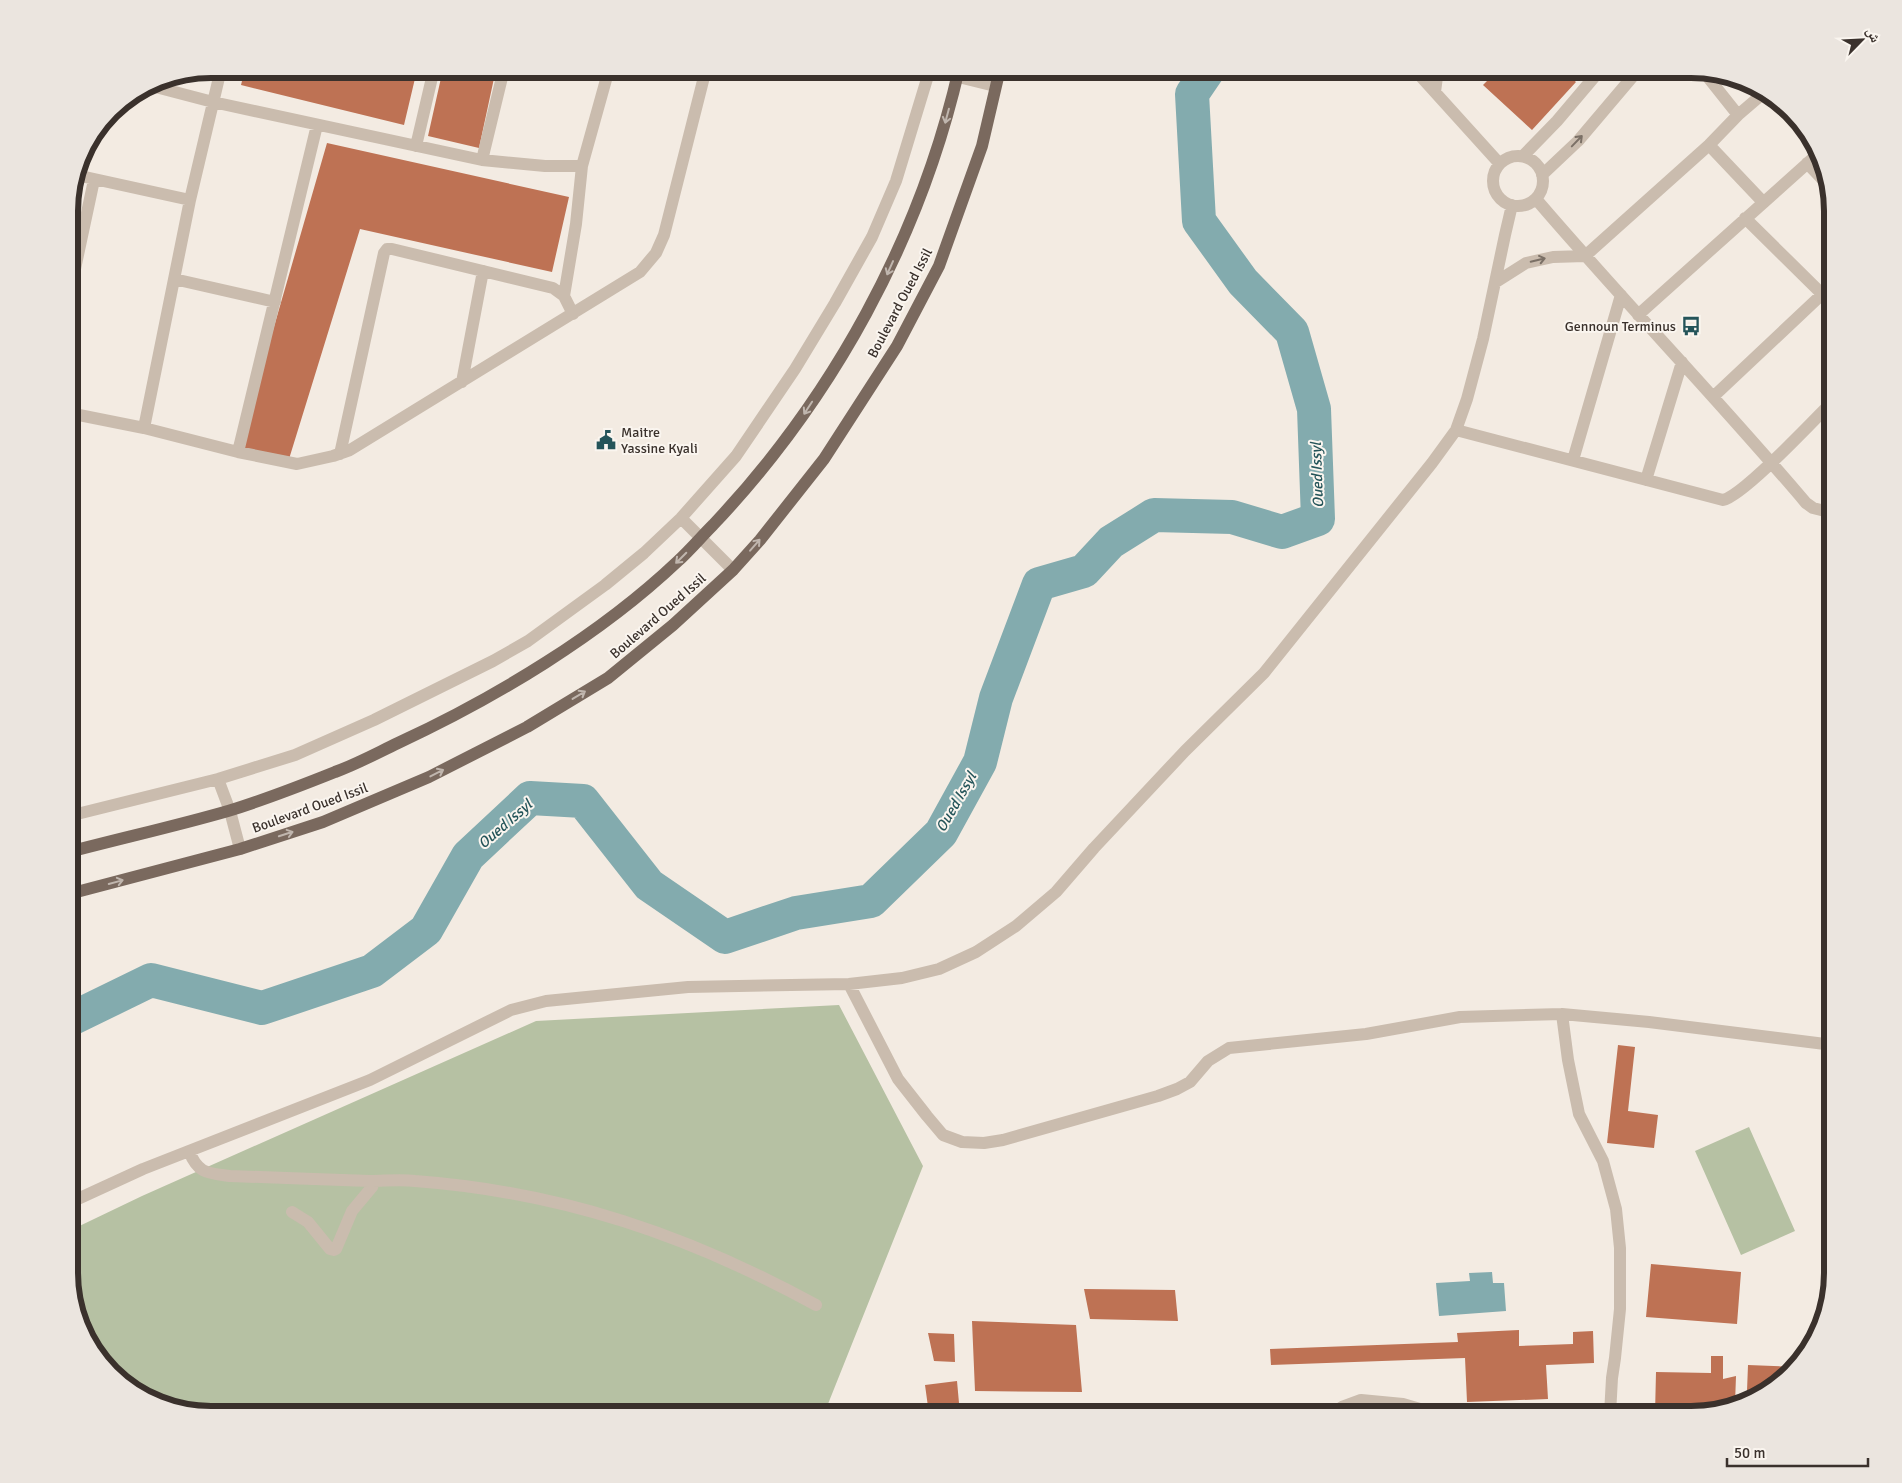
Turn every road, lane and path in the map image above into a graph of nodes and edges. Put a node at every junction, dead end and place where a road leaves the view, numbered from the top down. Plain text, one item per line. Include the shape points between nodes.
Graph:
1 (219, 78) edge
2 (432, 78) edge
3 (502, 78) edge
4 (606, 78) edge
5 (704, 78) edge
6 (927, 78) edge
7 (956, 78) edge
8 (974, 78) edge
9 (997, 78) edge
10 (1422, 78) edge
11 (1437, 78) edge
12 (1593, 78) edge
13 (1631, 78) edge
14 (1709, 79) edge
15 (995, 86) junction
16 (160, 88) edge
17 (1435, 92) junction
18 (1760, 97) edge
19 (214, 102) junction
20 (1738, 115) junction
21 (317, 125) junction
22 (1709, 145) junction
23 (416, 146) junction
24 (1523, 156) junction
25 (1813, 158) edge
26 (482, 160) junction
27 (1499, 163) junction
28 (1807, 163) junction
29 (582, 166) junction
30 (1542, 175) junction
31 (82, 177) edge
32 (1820, 177) edge
33 (94, 180) junction
34 (1536, 199) junction
35 (190, 200) junction
36 (1763, 202) junction
37 (1512, 205) junction
38 (1745, 218) junction
39 (78, 255) edge
40 (1585, 256) junction
41 (483, 271) junction
42 (174, 279) junction
43 (1496, 282) junction
44 (1822, 294) joint
45 (1621, 295) junction
46 (564, 296) junction
47 (275, 302) junction
48 (573, 314) junction
49 (1638, 315) junction
50 (1682, 362) junction
51 (462, 382) junction
52 (1714, 396) junction
53 (1824, 410) edge
54 (78, 415) edge
55 (144, 428) junction
56 (1456, 430) junction
57 (238, 452) junction
58 (340, 454) junction
59 (1573, 460) junction
60 (1771, 462) junction
61 (1646, 480) junction
62 (1824, 511) edge
63 (681, 518) junction
64 (701, 537) junction
65 (733, 570) junction
66 (218, 778) junction
67 (230, 810) junction
68 (78, 814) edge
69 (240, 849) junction
70 (78, 850) edge
71 (78, 892) edge
72 (849, 984) junction
73 (1562, 1014) junction
74 (1824, 1044) edge
75 (189, 1151) junction
76 (374, 1181) junction
77 (78, 1200) edge
78 (292, 1212) dead end
79 (816, 1305) dead end
80 (1345, 1406) edge
81 (1410, 1406) edge
82 (1610, 1406) edge

1 - 19 street
2 - 23 street
3 - 26 street
4 - 29 street
5 - 48 street via 664,235 656,253 630,280
6 - 63 street via 896,181 872,237 795,370 736,456
7 -> 64 main road, Boulevard Oued Issil via 942,136 916,209 882,286 798,423 769,463
8 - 15 street
9 - 15 main road, Boulevard Oued Issil
10 - 17 street
11 - 17 street
12 - 24 street
30 -> 13 street via 1578,141
14 - 20 street
65 -> 15 main road, Boulevard Oued Issil via 824,460 897,346 939,266 982,146
16 - 19 street
17 - 27 street
18 - 20 street
19 - 21 street
19 - 35 street
20 - 22 street
21 - 23 street
21 - 47 street
22 - 36 street
22 - 40 street
23 - 26 street
24 - 27 street via 1514,155
24 - 30 street
25 - 28 street
26 - 29 street
27 - 37 street via 1492,178 1493,186 1497,194
28 - 32 street
28 - 36 street
29 - 46 street
30 - 34 street via 1543,184
31 - 33 street
33 - 35 street
33 - 39 street
34 - 37 street via 1521,206
34 - 40 street
35 - 42 street
36 - 38 street
37 - 43 street
38 - 44 street
38 - 49 street
43 -> 40 street via 1526,263 1553,257
40 - 45 street
41 - 46 street via 553,288
41 - 51 street
41 - 58 street via 387,249
42 - 47 street
42 - 55 street
43 - 56 street via 1470,390
44 - 52 street
45 - 49 street
45 - 59 street
46 - 48 street
47 - 57 street
48 - 51 street
49 - 50 street
50 - 52 street
50 - 61 street
51 - 58 street
52 - 60 street
53 - 60 street
54 - 55 street
55 - 57 street
56 - 59 street
56 - 72 street via 1264,673 1179,758 1056,892 1016,926 976,952 939,969 902,978
57 - 58 street via 297,464
59 - 61 street
60 - 61 street via 1733,496 1723,500
60 - 62 street via 1806,503
63 - 64 street
63 - 66 street via 605,585 528,641 500,657 295,755
64 - 65 street
64 -> 67 main road, Boulevard Oued Issil via 617,613 512,684 338,772
69 -> 65 main road, Boulevard Oued Issil via 323,822 429,777 526,727 608,678
66 - 67 street
66 - 68 street
67 - 69 street
67 - 70 main road, Boulevard Oued Issil
71 -> 69 main road, Boulevard Oued Issil
72 - 73 street via 898,1079 943,1135 962,1142 984,1143 1081,1119 1177,1089 1190,1082 1229,1048 1366,1034 1460,1017
72 - 75 street via 688,987 546,1002 511,1010 370,1080
73 - 74 street
73 - 82 street via 1579,1114 1603,1161 1616,1209 1620,1309
75 - 76 street via 195,1164 211,1174
75 - 77 street
76 - 78 street via 352,1211 334,1250 308,1222
76 - 79 street via 454,1184 535,1197 583,1209 650,1229 715,1254
80 - 81 street via 1361,1400

